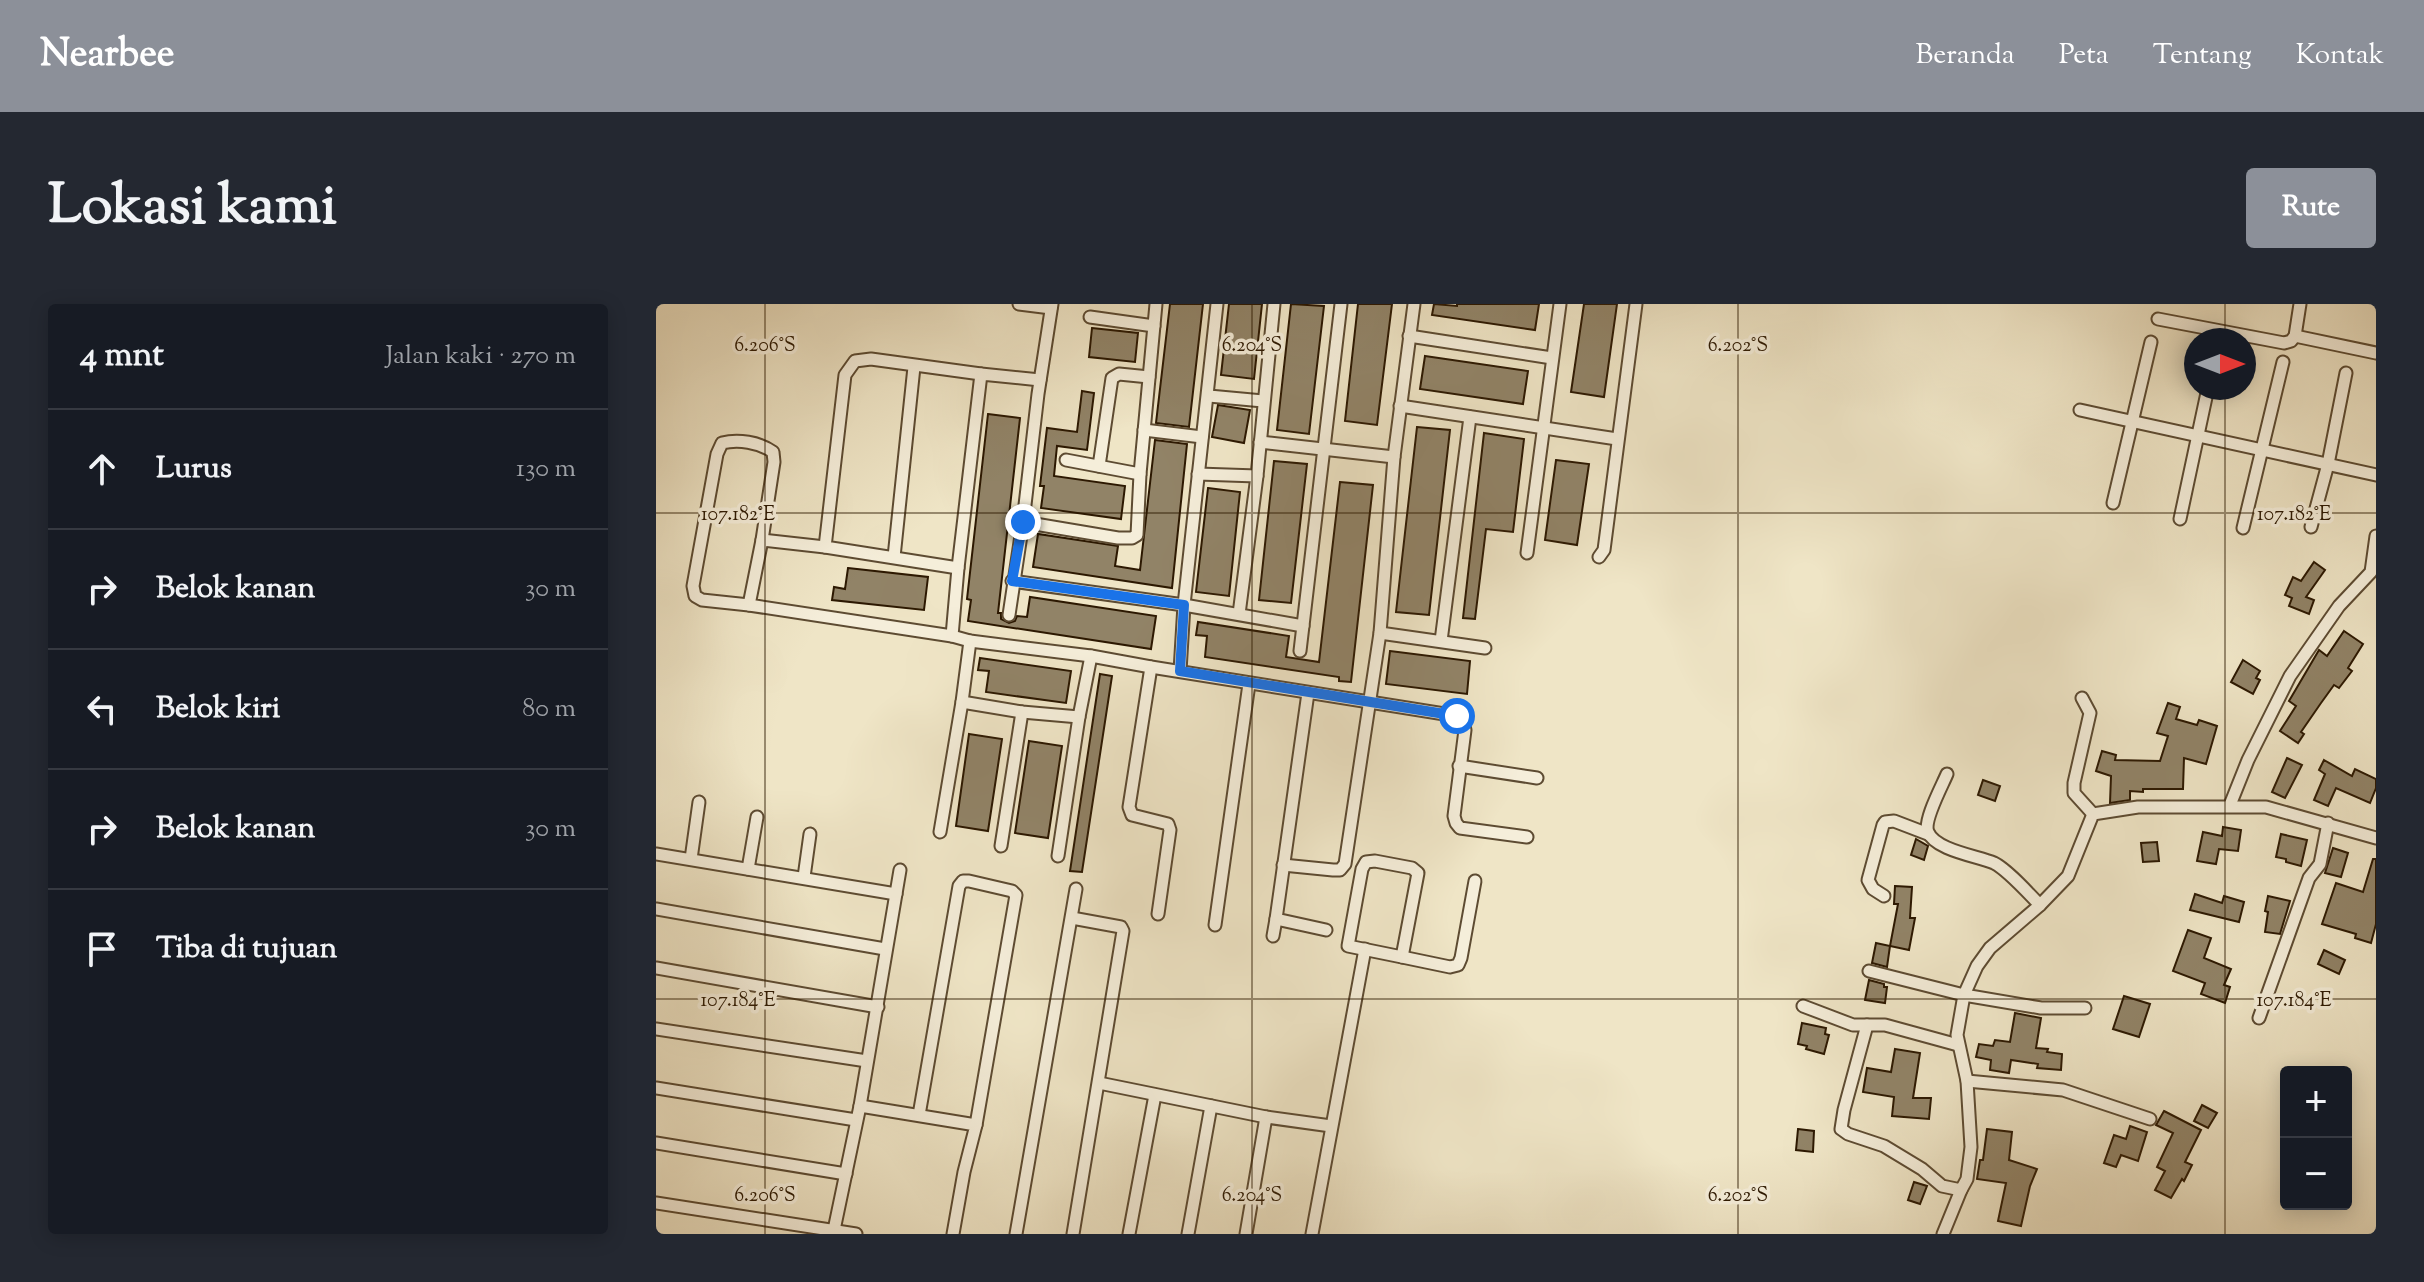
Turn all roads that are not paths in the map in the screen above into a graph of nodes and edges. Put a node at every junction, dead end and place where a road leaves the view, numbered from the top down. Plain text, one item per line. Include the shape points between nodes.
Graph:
1 (1019, 304) edge
2 (1156, 304) edge
3 (1217, 304) edge
4 (1274, 304) edge
5 (1341, 304) edge
6 (1414, 304) edge
7 (1560, 304) edge
8 (1636, 304) edge
9 (2300, 304) edge
10 (1052, 306) edge
11 (1090, 317) dead end
12 (2158, 319) dead end
13 (1154, 326) junction
14 (1409, 336) junction
15 (2295, 336) junction
16 (2151, 342) dead end
17 (2376, 353) edge
18 (1552, 358) junction
19 (2283, 362) dead end
20 (914, 367) junction
21 (2346, 373) dead end
22 (981, 374) junction
23 (1149, 377) junction
24 (1040, 380) junction
25 (1209, 396) junction
26 (2206, 400) edge
27 (1263, 401) junction
28 (1400, 406) junction
29 (2080, 410) dead end
30 (1470, 417) junction
31 (2133, 421) junction
32 (1543, 428) junction
33 (1144, 430) junction
34 (2198, 436) junction
35 (1202, 437) junction
36 (1617, 439) junction
37 (1260, 442) junction
38 (1324, 449) junction
39 (2263, 451) junction
40 (1394, 457) junction
41 (1066, 460) dead end
42 (2328, 464) junction
43 (1099, 466) junction
44 (1140, 474) junction
45 (1198, 474) junction
46 (2376, 475) edge
47 (1257, 476) junction
48 (2113, 503) dead end
49 (2180, 519) dead end
50 (1023, 522) junction
51 (2311, 527) dead end
52 (2243, 528) dead end
53 (2376, 536) edge
54 (762, 540) junction
55 (825, 547) junction
56 (1527, 553) dead end
57 (894, 557) junction
58 (1599, 557) dead end
59 (958, 568) junction
60 (1012, 581) junction
61 (749, 605) junction
62 (1184, 605) junction
63 (1239, 614) junction
64 (1009, 615) dead end
65 (1303, 626) junction
66 (1380, 633) junction
67 (952, 636) junction
68 (970, 641) junction
69 (1441, 641) junction
70 (1485, 648) dead end
71 (1300, 651) dead end
72 (1091, 656) junction
73 (1151, 667) junction
74 (1180, 671) junction
75 (1249, 684) junction
76 (1308, 693) junction
77 (2082, 698) dead end
78 (1369, 701) junction
79 (962, 702) junction
80 (1022, 712) junction
81 (1079, 717) junction
82 (1459, 766) junction
83 (1947, 774) dead end
84 (1537, 778) dead end
85 (699, 802) dead end
86 (2230, 805) junction
87 (2093, 814) junction
88 (757, 817) dead end
89 (2328, 823) junction
90 (940, 832) dead end
91 (810, 834) dead end
92 (1928, 834) junction
93 (1527, 837) dead end
94 (2376, 838) edge
95 (1001, 846) dead end
96 (656, 854) edge
97 (1058, 856) dead end
98 (691, 859) junction
99 (1283, 865) junction
100 (748, 869) junction
101 (900, 870) dead end
102 (804, 877) junction
103 (1475, 881) dead end
104 (1076, 889) dead end
105 (896, 894) junction
106 (1884, 896) dead end
107 (2040, 905) junction
108 (656, 909) edge
109 (1158, 914) dead end
110 (1072, 918) junction
111 (1276, 919) junction
112 (1215, 925) dead end
113 (1326, 930) dead end
114 (1273, 936) dead end
115 (885, 949) junction
116 (1365, 949) junction
117 (1402, 957) junction
118 (656, 968) edge
119 (1869, 971) dead end
120 (1964, 995) junction
121 (1803, 1006) dead end
122 (878, 1007) junction
123 (2085, 1008) dead end
124 (2259, 1018) dead end
125 (1867, 1025) junction
126 (656, 1029) edge
127 (1958, 1045) junction
128 (867, 1061) junction
129 (1967, 1081) junction
130 (1099, 1083) junction
131 (656, 1088) edge
132 (1155, 1095) junction
133 (860, 1106) junction
134 (1211, 1106) junction
135 (919, 1115) junction
136 (1266, 1117) junction
137 (2150, 1119) dead end
138 (856, 1120) junction
139 (976, 1125) junction
140 (1331, 1126) junction
141 (656, 1143) edge
142 (846, 1174) junction
143 (1961, 1190) junction
144 (656, 1203) edge
145 (834, 1230) junction
146 (856, 1234) edge
147 (953, 1234) edge
148 (1016, 1234) edge
149 (1073, 1234) edge
150 (1129, 1234) edge
151 (1188, 1234) edge
152 (1246, 1234) edge
153 (1312, 1234) edge
154 (1943, 1234) edge

1 - 10 street
2 - 13 street
3 - 25 street
4 - 27 street
5 - 38 street
6 - 14 street
7 - 18 street
8 - 36 street
9 - 15 street
10 - 24 street
11 - 13 street
12 - 15 street via 2284,343
13 - 23 street
14 - 18 street
14 - 28 street
15 - 17 street
16 - 31 street
18 - 32 street
19 - 39 street
20 - 22 street
20 - 55 street via 871,359 855,361 845,375
20 - 57 street
21 - 42 street
22 - 24 street
22 - 59 street
23 - 33 street
23 - 43 street via 1112,378
24 - 50 street
25 - 27 street
25 - 35 street
26 - 34 street
27 - 37 street
28 - 30 street
28 - 40 street
29 - 31 street
30 - 32 street
30 - 69 street
31 - 34 street
31 - 48 street
32 - 36 street
32 - 56 street
33 - 35 street
33 - 44 street
34 - 39 street
34 - 49 street
35 - 45 street
36 - 58 street
37 - 38 street
37 - 47 street
38 - 40 street
38 - 65 street
39 - 42 street
39 - 52 street
40 - 66 street
41 - 43 street
42 - 46 street
42 - 51 street
43 - 44 street
44 - 50 street via 1139,528 1132,538
45 - 47 street
45 - 62 street
47 - 63 street
50 - 60 street
53 - 86 street via 2371,572 2339,606 2290,676
54 - 55 street
54 - 61 street
54 - 61 street via 773,452 764,446 722,443 693,586 702,600
55 - 57 street
57 - 59 street
59 - 67 street
60 - 62 street
60 - 64 street
61 - 67 street
62 - 63 street
62 - 74 street
63 - 65 street
65 - 71 street
66 - 69 street
66 - 78 street
67 - 68 street
68 - 72 street
68 - 79 street
69 - 70 street
72 - 73 street
72 - 81 street
73 - 74 street
73 - 109 street via 1129,807 1132,815 1163,822 1170,830
74 - 75 street
75 - 76 street
75 - 112 street
76 - 78 street
76 - 99 street
77 - 87 street via 2090,713 2074,793
78 - 82 street via 1457,716 1465,730
78 - 99 street via 1345,864 1340,870
79 - 80 street
79 - 90 street
80 - 81 street
80 - 95 street
81 - 97 street
82 - 84 street
82 - 93 street via 1454,816 1460,828
83 - 92 street via 1926,823
85 - 98 street
86 - 87 street via 2138,807
86 - 89 street via 2266,807
87 - 107 street via 2068,876
88 - 100 street
89 - 94 street
89 - 124 street via 2320,864 2309,878
91 - 102 street
92 - 106 street via 1894,821 1883,825 1868,880
92 - 107 street via 1997,865
96 - 98 street
98 - 100 street
99 - 111 street
100 - 102 street
101 - 105 street
102 - 105 street
103 - 117 street via 1458,965
104 - 110 street
105 - 115 street
107 - 120 street via 1990,948
108 - 115 street
110 - 130 street via 1123,931
110 - 148 street
111 - 113 street
111 - 114 street
115 - 122 street
116 - 117 street
116 - 117 street via 1348,946 1366,862 1412,868 1418,873
116 - 140 street
118 - 122 street
119 - 120 street
120 - 123 street via 2041,1008
120 - 127 street
121 - 125 street
122 - 128 street
125 - 127 street
125 - 143 street via 1841,1129 1884,1146 1942,1186
126 - 128 street
127 - 129 street
128 - 133 street
129 - 137 street via 2063,1090
129 - 143 street via 1971,1147
130 - 132 street
130 - 149 street
131 - 138 street
132 - 134 street
132 - 150 street
133 - 135 street
133 - 138 street
134 - 136 street
134 - 151 street
135 - 139 street
135 - 139 street via 959,886 969,881 1016,895
136 - 140 street
136 - 152 street
138 - 142 street
139 - 147 street
140 - 153 street
141 - 142 street
142 - 145 street
143 - 154 street
144 - 145 street
145 - 146 street

